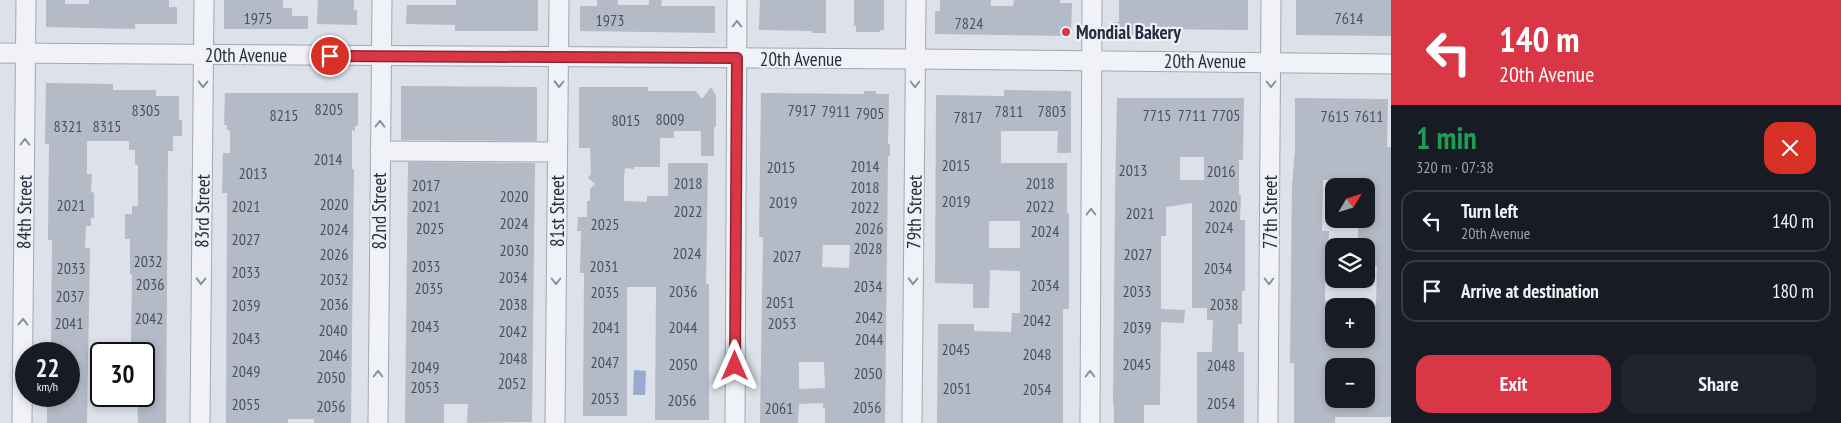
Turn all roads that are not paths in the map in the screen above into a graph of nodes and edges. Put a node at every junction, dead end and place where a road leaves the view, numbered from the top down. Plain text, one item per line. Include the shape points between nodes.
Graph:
1 (26, 0) edge
2 (204, 0) edge
3 (382, 0) edge
4 (559, 0) edge
5 (738, 0) edge
6 (916, 0) edge
7 (1092, 0) edge
8 (1271, 0) edge
9 (0, 53) edge
10 (26, 53) junction
11 (203, 54) junction
12 (382, 56) junction
13 (559, 57) junction
14 (737, 58) junction
15 (915, 59) junction
16 (1092, 61) junction
17 (1271, 62) junction
18 (1391, 64) edge
19 (380, 151) junction
20 (557, 152) junction
21 (22, 423) edge
22 (200, 423) edge
23 (378, 423) edge
24 (556, 423) edge
25 (735, 423) edge
26 (912, 423) edge
27 (1090, 423) edge
28 (1268, 423) edge

1 - 10 street, 84th Street
2 - 11 street, 83rd Street
3 - 12 street, 82nd Street
4 - 13 street, 81st Street
14 -> 5 street
6 - 15 street, 79th Street
7 - 16 street
8 - 17 street, 77th Street
9 - 10 street, 20th Avenue
10 - 11 street, 20th Avenue
21 -> 10 street, 84th Street
11 - 12 street, 20th Avenue
11 -> 22 street, 83rd Street
12 - 13 street, 20th Avenue
19 -> 12 street, 82nd Street
13 - 14 street, 20th Avenue
13 -> 20 street, 81st Street
14 - 15 street, 20th Avenue
14 - 25 street
15 - 16 street, 20th Avenue
15 -> 26 street, 79th Street
16 - 17 street, 20th Avenue
27 -> 16 street
17 - 18 street, 20th Avenue
17 -> 28 street, 77th Street
19 - 20 street
23 -> 19 street, 82nd Street
20 -> 24 street, 81st Street

